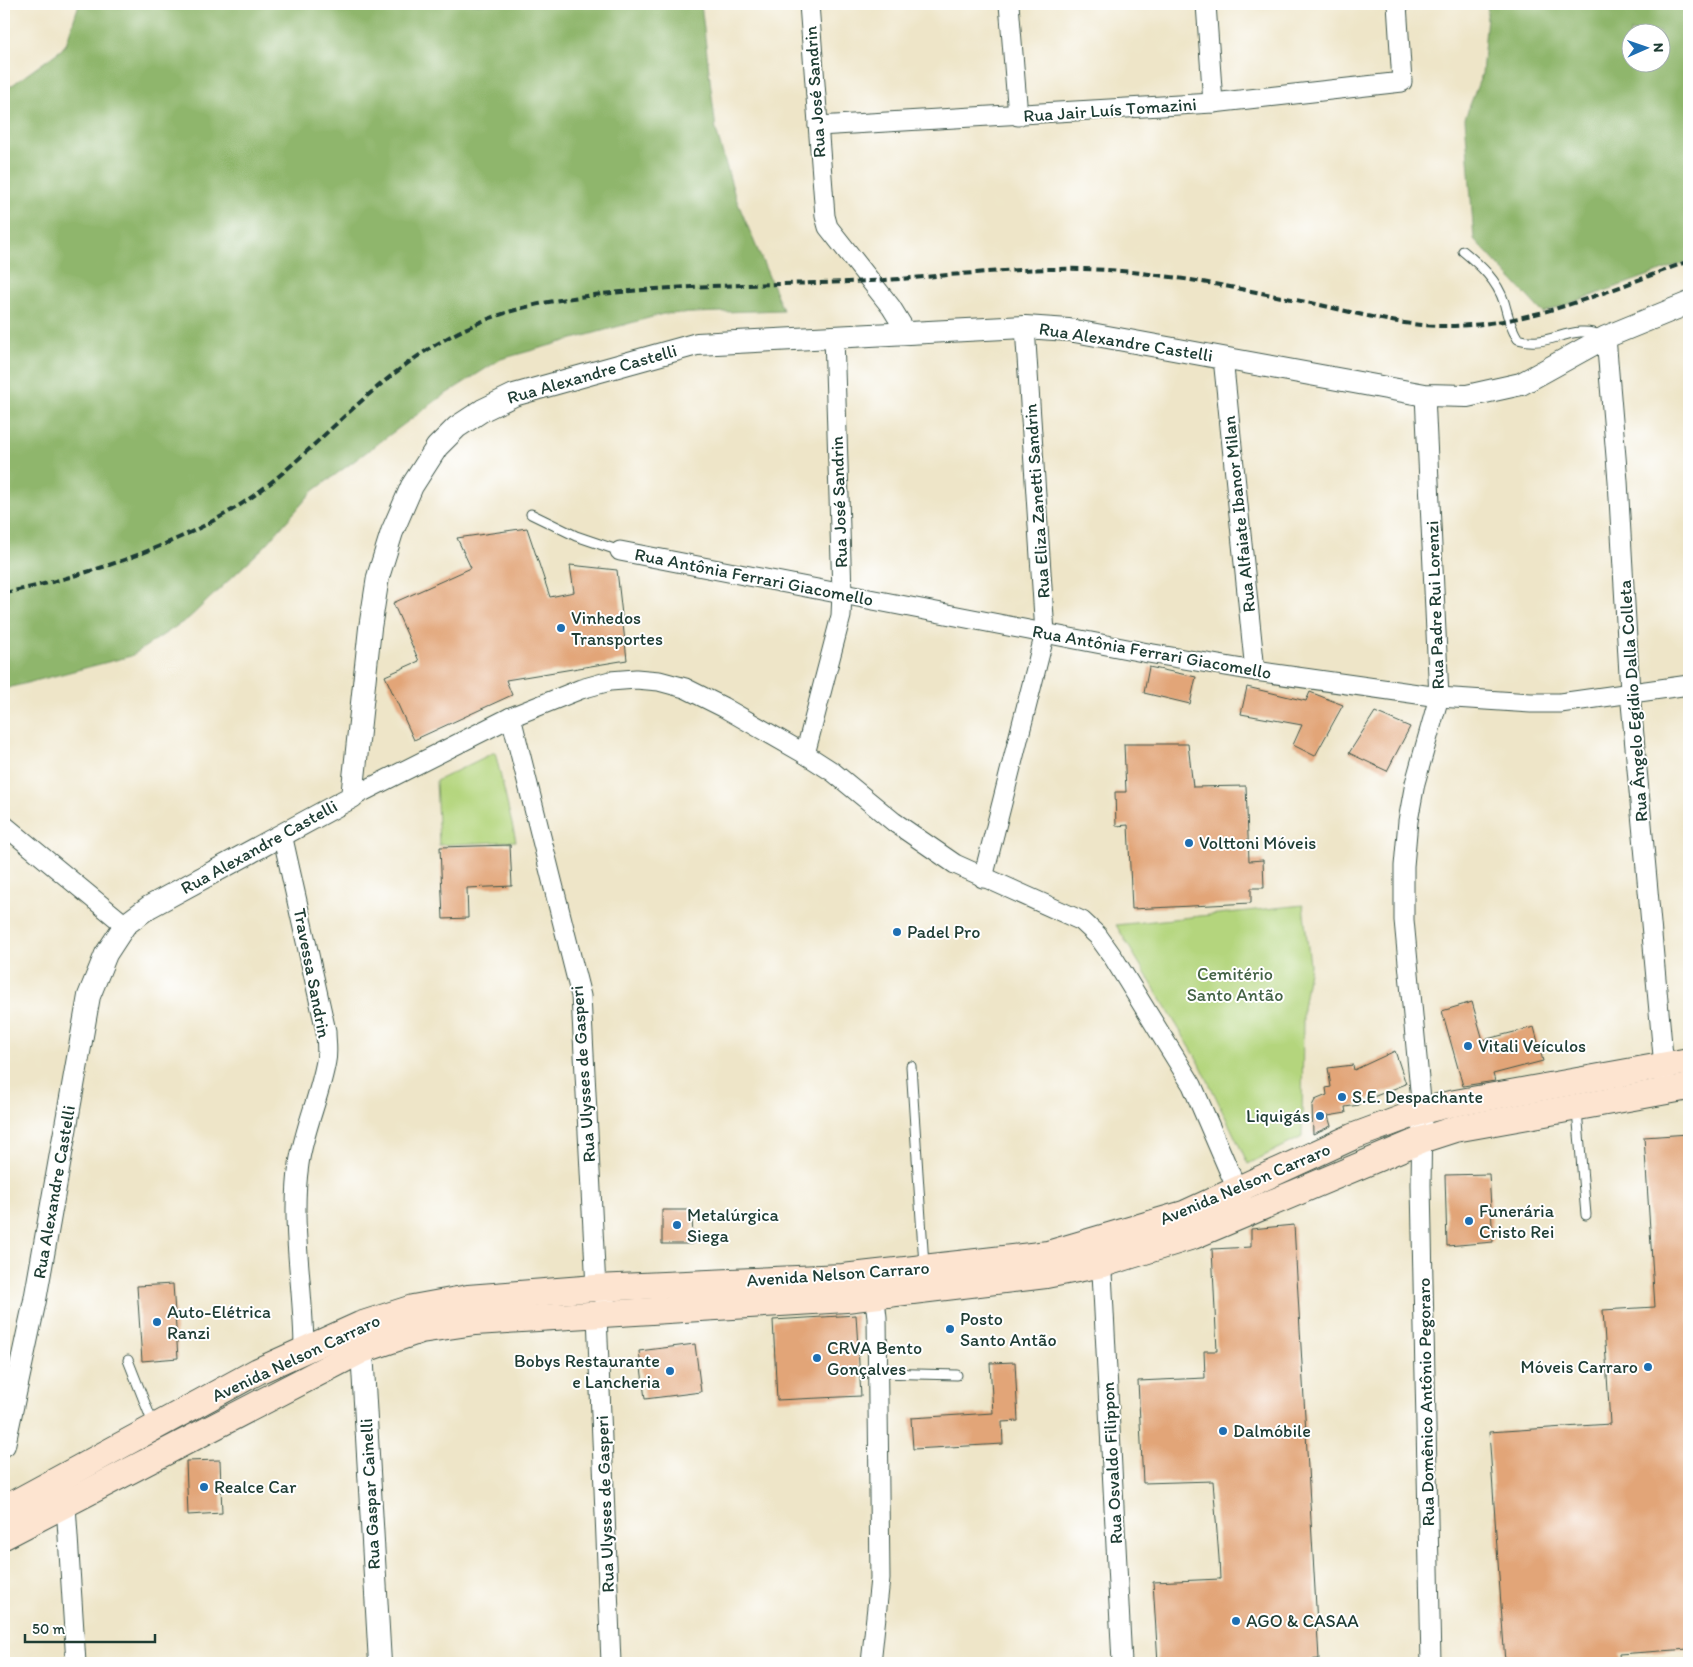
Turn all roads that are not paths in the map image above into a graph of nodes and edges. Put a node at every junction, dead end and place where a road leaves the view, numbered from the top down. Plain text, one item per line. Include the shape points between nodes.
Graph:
1 (809, 4) edge
2 (1009, 4) edge
3 (1206, 4) edge
4 (1397, 4) edge
5 (1213, 103) junction
6 (1018, 116) junction
7 (818, 126) junction
8 (1463, 251) dead end
9 (1689, 303) edge
10 (1025, 327) junction
11 (907, 333) junction
12 (834, 336) junction
13 (1606, 337) junction
14 (1222, 358) junction
15 (1425, 395) junction
16 (531, 514) dead end
17 (620, 552) joint
18 (842, 593) junction
19 (1046, 633) junction
20 (1254, 671) junction
21 (1689, 685) edge
22 (1630, 692) junction
23 (1439, 696) junction
24 (511, 717) junction
25 (805, 754) junction
26 (352, 796) junction
27 (4, 824) edge
28 (282, 834) junction
29 (983, 878) junction
30 (125, 926) junction
31 (1689, 1061) edge
32 (910, 1066) dead end
33 (1673, 1081) edge
34 (1574, 1095) junction
35 (1422, 1111) junction
36 (1421, 1140) junction
37 (1242, 1203) junction
38 (1586, 1215) dead end
39 (1101, 1251) junction
40 (924, 1268) junction
41 (976, 1273) junction
42 (873, 1285) junction
43 (596, 1288) junction
44 (844, 1288) junction
45 (597, 1315) junction
46 (361, 1337) junction
47 (304, 1350) junction
48 (128, 1360) dead end
49 (878, 1373) junction
50 (957, 1375) dead end
51 (306, 1377) junction
52 (150, 1428) junction
53 (4, 1445) edge
54 (161, 1453) junction
55 (66, 1505) junction
56 (4, 1509) edge
57 (4, 1536) edge
58 (76, 1663) edge
59 (380, 1663) edge
60 (611, 1663) edge
61 (871, 1663) edge
62 (1122, 1663) edge
63 (1432, 1663) edge

1 - 7 street, Rua José Sandrin
2 - 6 street
3 - 5 street
4 - 5 street, Rua Jair Luís Tomazini via 1402,82
5 - 6 street, Rua Jair Luís Tomazini
6 - 7 street, Rua Jair Luís Tomazini
7 - 11 street, Rua José Sandrin via 828,227 877,287
8 - 13 lane via 1497,285 1511,328 1518,339 1536,342 1587,330
9 - 13 street, Rua Alexandre Castelli
10 - 11 street, Rua Alexandre Castelli
10 - 14 street, Rua Alexandre Castelli via 1069,330
10 - 19 street, Rua Eliza Zanetti Sandrin
11 - 12 street, Rua Alexandre Castelli
12 - 18 street, Rua José Sandrin
12 - 26 street, Rua Alexandre Castelli via 697,344 670,351 514,395 483,410 437,447 412,486 392,532 378,577
13 - 15 street, Rua Alexandre Castelli via 1521,384 1467,396
13 - 22 street, Rua Ângelo Egídio Dalla Colleta
14 - 15 street, Rua Alexandre Castelli
14 - 20 street, Rua Alfaiate Ibanor Milan
15 - 23 street, Rua Padre Rui Lorenzi
16 - 17 lane via 576,536
17 - 18 street, Rua Antônia Ferrari Giacomello
18 - 19 street, Rua Antônia Ferrari Giacomello
18 - 25 street, Rua José Sandrin via 841,616
19 - 20 street, Rua Antônia Ferrari Giacomello
19 - 29 street, Rua Eliza Zanetti Sandrin
20 - 23 street, Rua Antônia Ferrari Giacomello
21 - 22 street, Rua Antônia Ferrari Giacomello
22 - 23 street, Rua Antônia Ferrari Giacomello via 1560,703
22 - 33 street, Rua Ângelo Egídio Dalla Colleta
23 - 35 street, Rua Padre Rui Lorenzi via 1415,784 1404,866 1405,929
24 - 25 street via 590,686 636,679 658,681 693,692
24 - 26 street
24 - 43 street, Rua Ulysses de Gasperi via 581,996
25 - 29 street via 931,848
26 - 28 street, Rua Alexandre Castelli
27 - 30 street
28 - 30 street, Rua Alexandre Castelli via 149,907
28 - 47 street, Travessa Sandrin via 326,1031 327,1060 298,1164 296,1214
29 - 37 street via 1066,912 1098,936 1192,1085
30 - 53 street, Rua Alexandre Castelli via 106,954 89,996 35,1300
31 - 33 main road, Avenida Nelson Carraro
32 - 40 lane
33 - 34 main road, Avenida Nelson Carraro
34 - 35 main road, Avenida Nelson Carraro via 1450,1104
34 - 36 main road, Avenida Nelson Carraro
34 - 38 lane
35 - 36 street, Rua Padre Rui Lorenzi
35 - 37 main road, Avenida Nelson Carraro via 1352,1137 1267,1175
36 - 37 main road, Avenida Nelson Carraro
36 - 63 street, Rua Domênico Antônio Pegoraro
37 - 39 main road, Avenida Nelson Carraro via 1188,1225
39 - 41 main road, Avenida Nelson Carraro via 1046,1275
39 - 62 street, Rua Osvaldo Filippon
40 - 41 main road, Avenida Nelson Carraro
40 - 42 main road, Avenida Nelson Carraro
41 - 42 main road, Avenida Nelson Carraro
42 - 44 main road, Avenida Nelson Carraro
42 - 49 street
43 - 44 main road, Avenida Nelson Carraro
43 - 45 street, Rua Ulysses de Gasperi via 604,1296 606,1305
43 - 46 main road, Avenida Nelson Carraro via 468,1298 413,1308
44 - 45 main road, Avenida Nelson Carraro
45 - 46 main road, Avenida Nelson Carraro via 476,1322
45 - 60 street, Rua Ulysses de Gasperi
46 - 47 main road, Avenida Nelson Carraro
46 - 51 main road, Avenida Nelson Carraro
46 - 59 street, Rua Gaspar Cainelli
47 - 51 main road
47 - 52 main road, Avenida Nelson Carraro
48 - 52 lane
49 - 50 lane
49 - 61 street via 880,1580
51 - 54 main road, Avenida Nelson Carraro
52 - 54 main road
52 - 56 main road, Avenida Nelson Carraro
54 - 55 main road, Avenida Nelson Carraro
55 - 57 main road, Avenida Nelson Carraro
55 - 58 street

